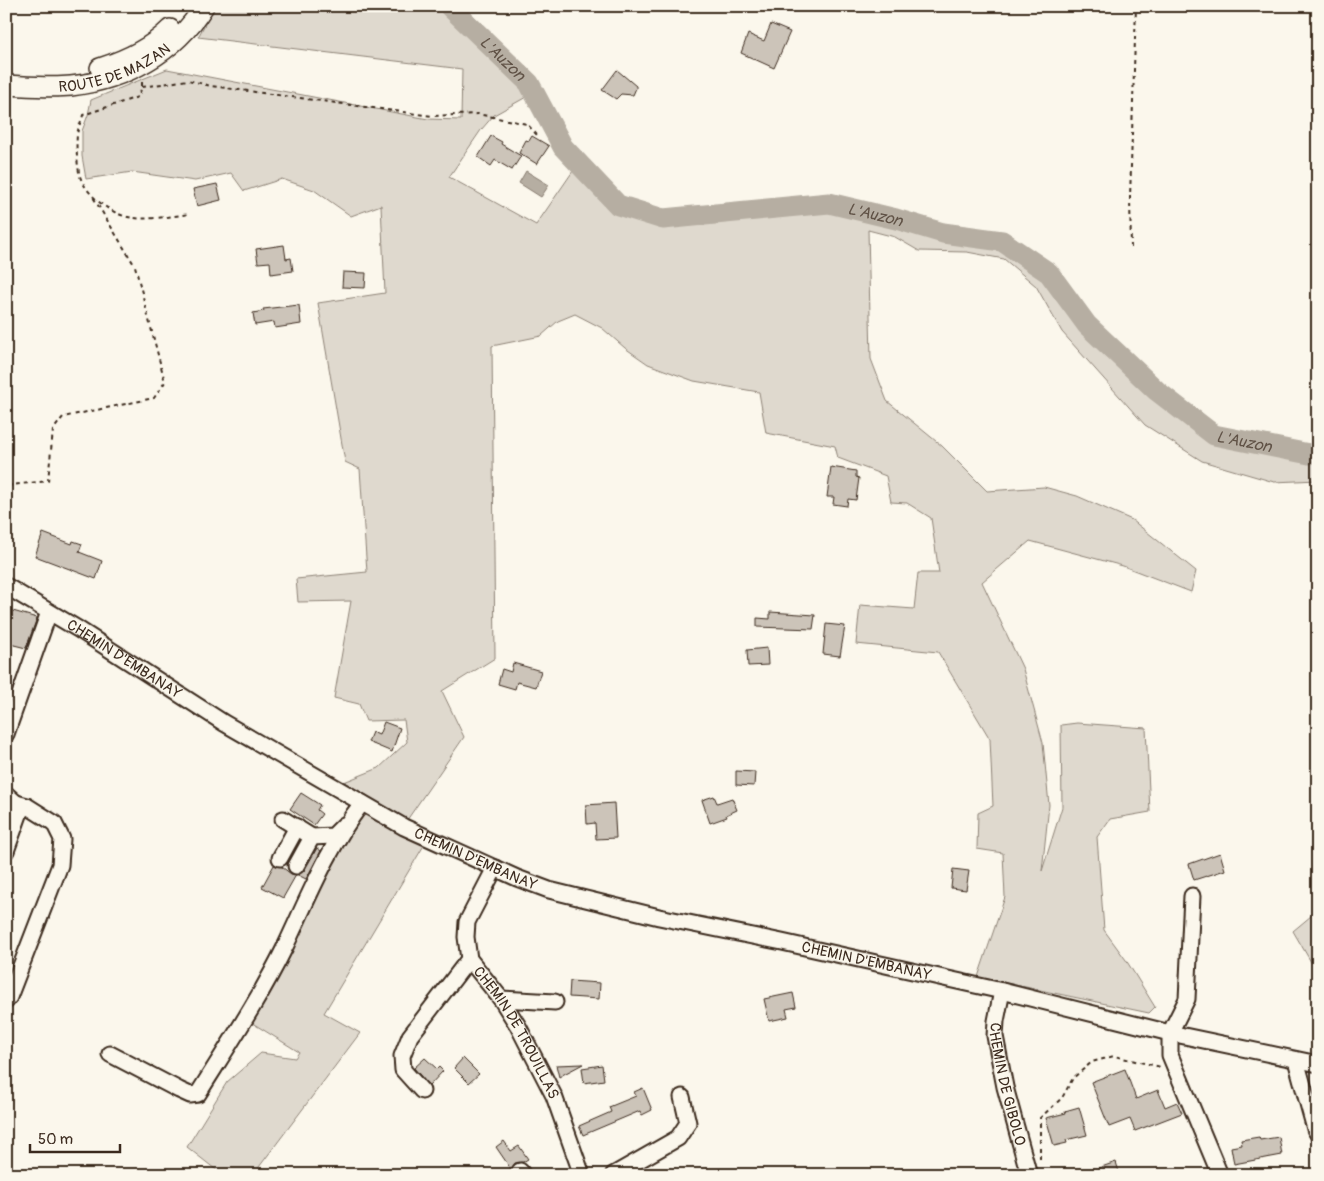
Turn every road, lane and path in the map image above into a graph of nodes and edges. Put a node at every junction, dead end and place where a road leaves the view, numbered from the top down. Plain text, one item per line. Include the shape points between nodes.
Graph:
1 (191, 6) edge
2 (204, 6) edge
3 (1136, 6) edge
4 (138, 68) junction
5 (6, 84) edge
6 (142, 87) junction
7 (537, 135) dead end
8 (93, 196) junction
9 (190, 214) dead end
10 (1131, 248) dead end
11 (6, 495) edge
12 (6, 586) edge
13 (49, 612) junction
14 (6, 734) edge
15 (11, 798) edge
16 (362, 803) junction
17 (283, 819) dead end
18 (348, 820) junction
19 (297, 827) junction
20 (312, 837) junction
21 (6, 851) edge
22 (280, 858) dead end
23 (296, 866) dead end
24 (495, 868) junction
25 (1192, 896) dead end
26 (469, 958) junction
27 (1002, 991) junction
28 (501, 999) junction
29 (6, 1001) edge
30 (555, 1002) dead end
31 (1170, 1033) junction
32 (110, 1054) dead end
33 (1296, 1060) junction
34 (1318, 1064) edge
35 (1178, 1072) junction
36 (422, 1091) dead end
37 (682, 1096) dead end
38 (1318, 1134) edge
39 (1040, 1160) dead end
40 (582, 1175) edge
41 (613, 1175) edge
42 (1029, 1175) edge
43 (1220, 1175) edge

1 - 5 main road, ROUTE DE MAZAN via 145,48 114,64 70,76
2 - 4 main road, ROUTE DE MAZAN via 173,43
3 - 10 path
4 - 5 main road, ROUTE DE MAZAN via 97,82 71,86
4 - 6 path
6 - 7 path via 188,80 211,86 432,116 478,114 527,124
6 - 8 path via 138,97 84,115 77,131 78,156 81,179
8 - 9 path via 112,211 129,217
8 - 11 path via 135,266 165,382 154,398 63,417 53,430 48,481 11,485
12 - 13 street, CHEMIN D'EMBANAY
13 - 14 street
13 - 16 street, CHEMIN D'EMBANAY via 224,723
15 - 21 street via 20,812
15 - 29 street via 54,823 62,839 62,852 60,865
16 - 18 street
16 - 24 street, CHEMIN D'EMBANAY via 404,827
17 - 19 street
18 - 20 street via 333,836
18 - 32 street via 271,972 198,1094 179,1090
19 - 20 street
19 - 22 street
20 - 23 street
24 - 26 street, CHEMIN DE TROUILLAS via 467,922
24 - 27 street, CHEMIN D'EMBANAY via 549,890 658,918
25 - 31 street via 1186,999
26 - 28 street, CHEMIN DE TROUILLAS
26 - 36 street via 410,1036 402,1056 403,1070
27 - 31 street, CHEMIN D'EMBANAY
27 - 42 street, CHEMIN DE GIBOLO via 995,1036
28 - 30 street
28 - 40 street, CHEMIN DE TROUILLAS via 554,1096
31 - 33 street, CHEMIN D'EMBANAY
31 - 35 street via 1170,1055
33 - 34 street, CHEMIN D'EMBANAY
33 - 38 street
35 - 39 path via 1114,1056 1092,1062 1073,1078 1062,1098 1040,1118
35 - 43 street
37 - 41 street via 688,1123 678,1138

